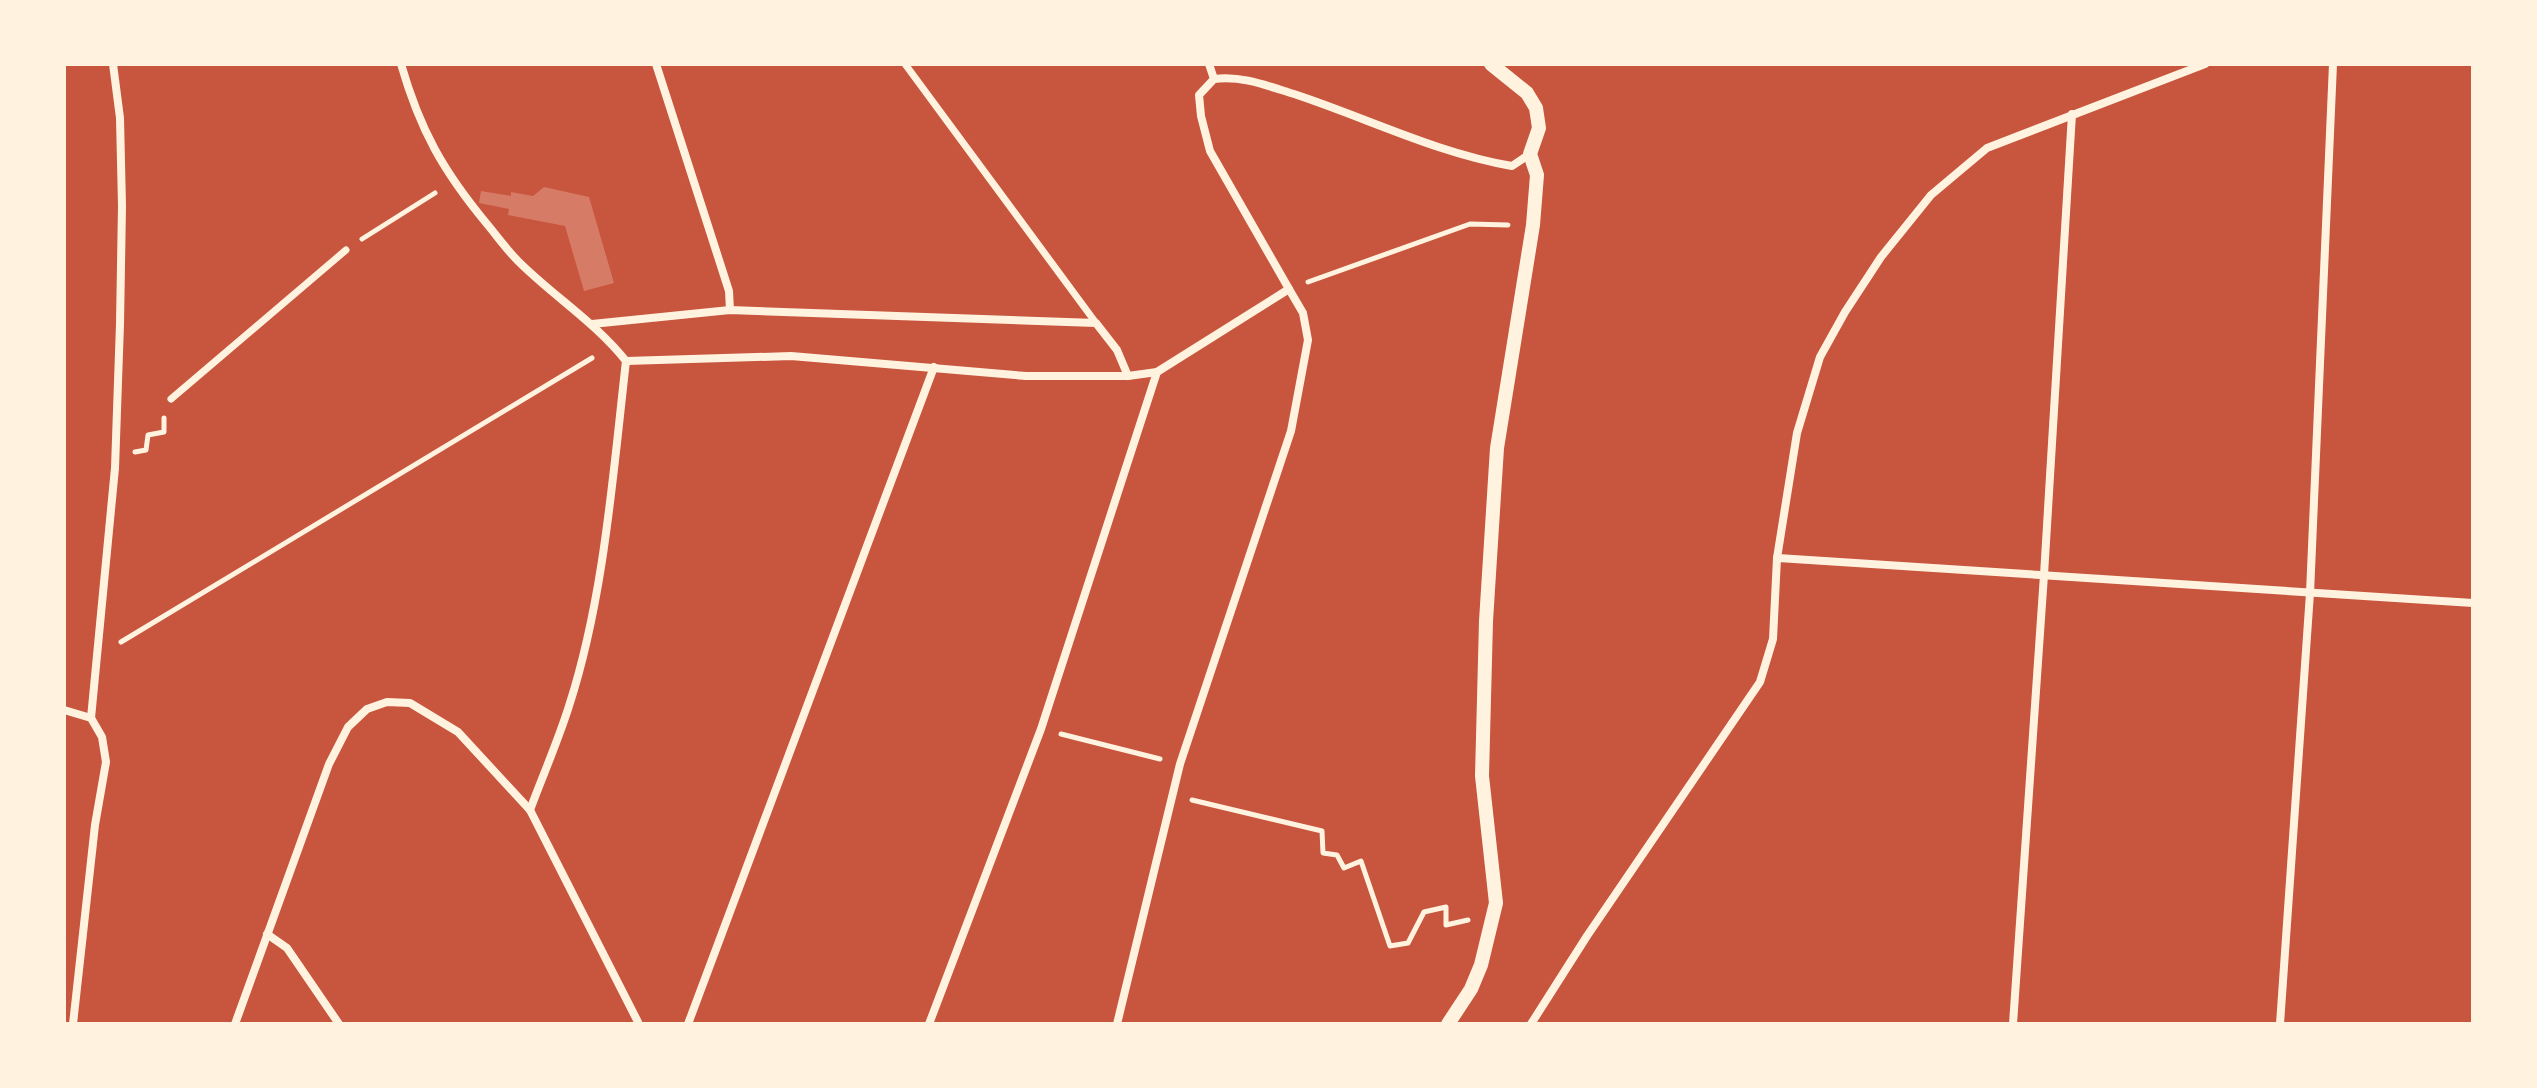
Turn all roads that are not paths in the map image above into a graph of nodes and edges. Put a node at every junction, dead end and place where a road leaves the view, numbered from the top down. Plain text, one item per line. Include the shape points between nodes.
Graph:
1 (113, 64) edge
2 (401, 64) edge
3 (656, 64) edge
4 (905, 64) edge
5 (1209, 64) edge
6 (1491, 64) edge
7 (2205, 64) edge
8 (2333, 64) edge
9 (1214, 79) junction
10 (2072, 114) junction
11 (1530, 154) junction
12 (346, 250) road end
13 (1289, 289) junction
14 (730, 310) junction
15 (1096, 323) junction
16 (592, 324) junction
17 (626, 361) junction
18 (934, 367) junction
19 (1157, 372) junction
20 (1128, 376) junction
21 (171, 399) road end
22 (1777, 558) junction
23 (2044, 575) junction
24 (2310, 593) junction
25 (2473, 603) edge
26 (64, 710) edge
27 (91, 718) junction
28 (530, 810) junction
29 (267, 934) junction
30 (73, 1024) edge
31 (235, 1024) edge
32 (339, 1024) edge
33 (639, 1024) edge
34 (688, 1024) edge
35 (929, 1024) edge
36 (1117, 1024) edge
37 (1448, 1024) edge
38 (1531, 1024) edge
39 (2013, 1024) edge
40 (2280, 1024) edge

1 - 27 street via 122,206 115,468
2 - 16 street via 431,147 452,182 518,261
3 - 14 street via 729,291
4 - 15 street
5 - 9 street
6 - 11 street via 1527,93 1536,108 1539,128
7 - 10 street
8 - 24 street
9 - 11 street via 1253,81 1446,151 1491,162 1512,166
9 - 13 street via 1199,95 1210,151
10 - 22 street via 1987,148 1931,195 1881,257 1820,357 1797,433
10 - 23 street
11 - 37 street via 1537,175 1533,225 1497,448 1486,621 1482,776 1496,903 1481,965
12 - 21 street
13 - 19 street
13 - 36 street via 1303,313 1308,340 1291,431 1180,764
14 - 15 street
14 - 16 street
15 - 20 street via 1117,350
16 - 17 street
17 - 18 street via 791,356
17 - 28 street via 589,625 570,704
18 - 20 street via 1026,376
18 - 34 street
19 - 20 street
19 - 35 street via 1041,729
22 - 23 street
22 - 38 street via 1773,639 1760,682
23 - 24 street
23 - 39 street
24 - 25 street
24 - 40 street
26 - 27 street
27 - 30 street via 102,737 106,762
28 - 29 street via 458,732 431,713 410,703 387,702 367,709 348,727 329,764
28 - 33 street
29 - 31 street
29 - 32 street via 287,948

